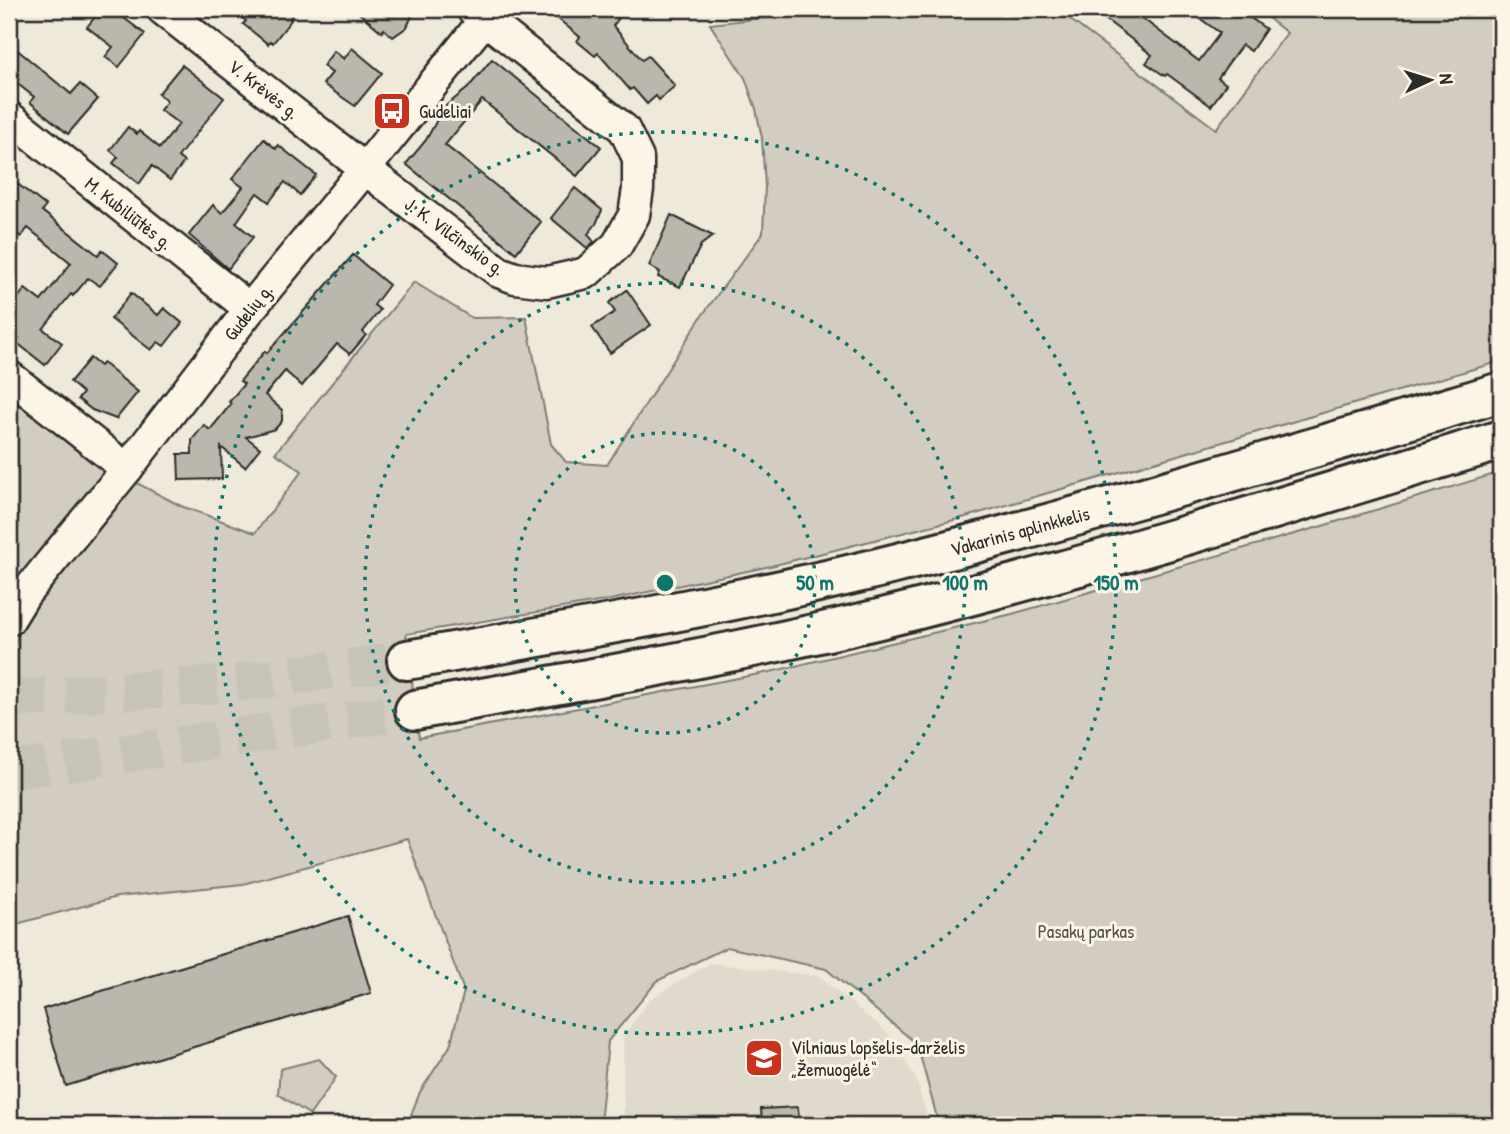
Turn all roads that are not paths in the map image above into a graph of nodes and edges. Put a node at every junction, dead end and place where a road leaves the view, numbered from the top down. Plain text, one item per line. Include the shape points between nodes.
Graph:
1 (162, 9) edge
2 (483, 12) edge
3 (9, 117) edge
4 (365, 169) junction
5 (250, 309) junction
6 (9, 376) edge
7 (1501, 391) edge
8 (1501, 440) edge
9 (127, 469) junction
10 (9, 620) edge
11 (407, 660) tunnel mouth
12 (415, 710) tunnel mouth

1 - 4 street, V. Krėvės g.
2 - 4 street, Gudelių g.
2 - 4 street, J. K. Vilčinskio g. via 624,129 638,158 638,189 634,215 617,245 586,273 547,282 515,278 499,272
3 - 5 street, M. Kubiliūtės g.
4 - 5 street, Gudelių g.
5 - 9 street, Gudelių g.
6 - 9 street
7 - 11 highway, Vakarinis aplinkkelis via 1218,477 870,570 606,625
8 - 12 highway via 1224,525 877,619 598,678
9 - 10 street, Gudelių g. via 34,582

